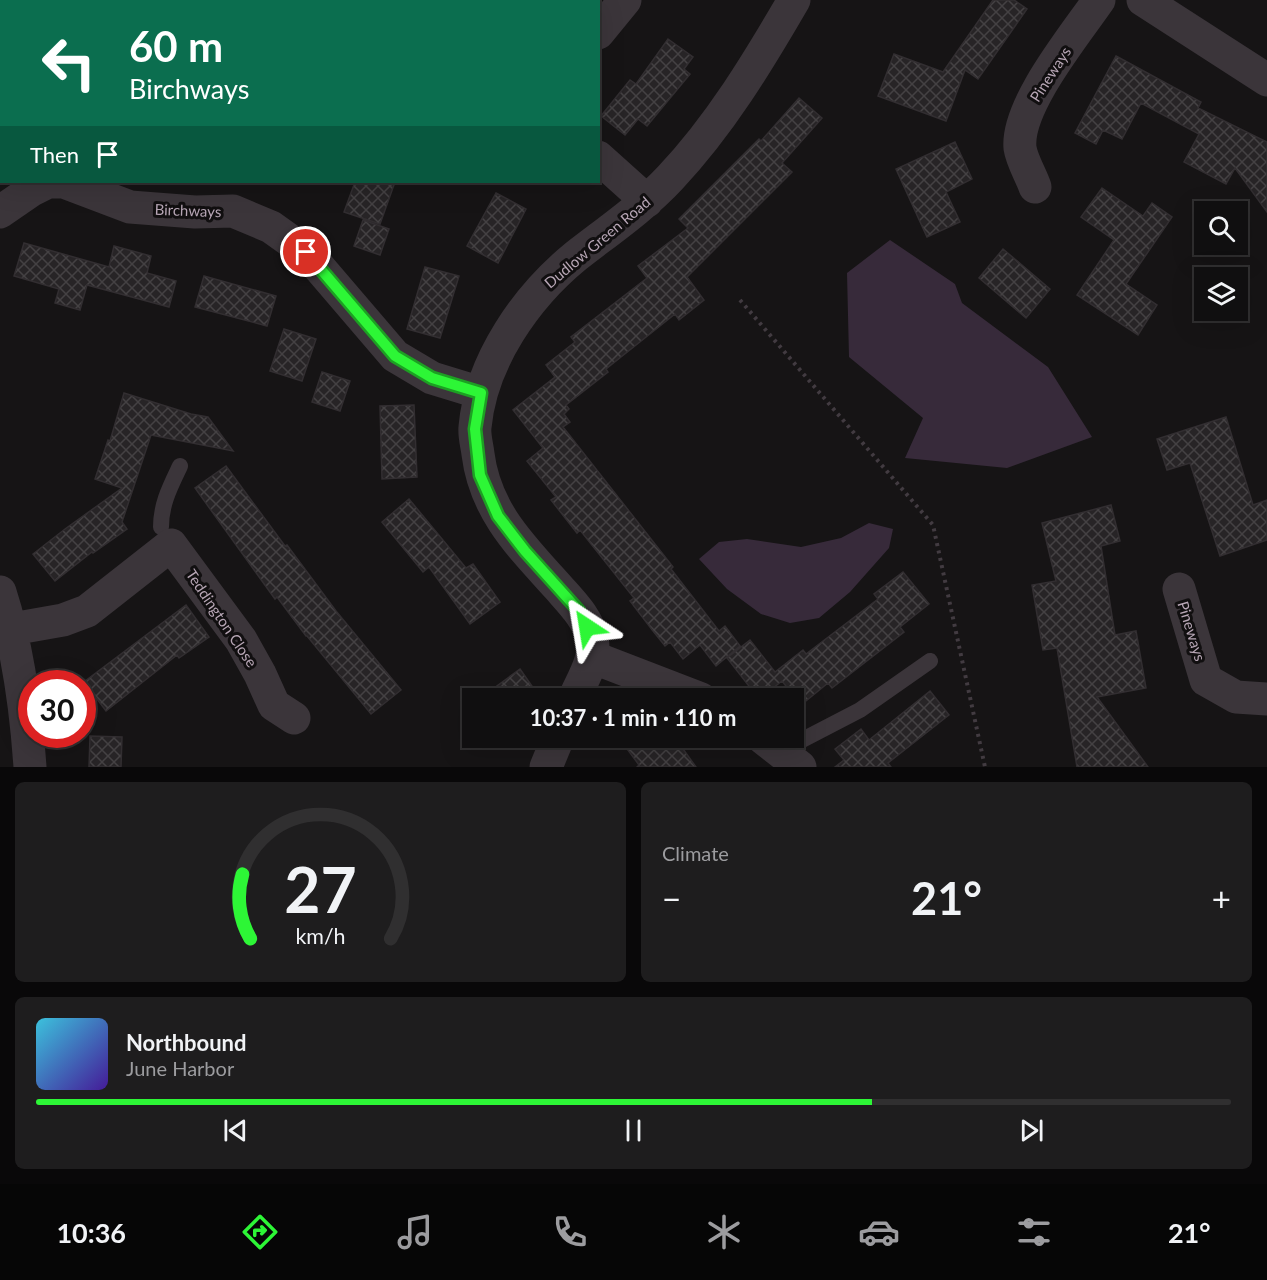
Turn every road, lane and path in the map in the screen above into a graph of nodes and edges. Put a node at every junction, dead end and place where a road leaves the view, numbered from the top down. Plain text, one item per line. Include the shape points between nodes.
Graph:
1 (625, 0) edge
2 (794, 0) edge
3 (1099, 0) edge
4 (1143, 0) edge
5 (600, 31) edge
6 (1267, 80) edge
7 (600, 159) edge
8 (46, 183) edge
9 (67, 183) edge
10 (1035, 187) dead end
11 (647, 201) junction
12 (0, 212) edge
13 (740, 300) dead end
14 (481, 393) junction
15 (180, 466) dead end
16 (166, 536) junction
17 (1179, 589) dead end
18 (0, 592) edge
19 (12, 629) junction
20 (592, 657) junction
21 (930, 661) dead end
22 (579, 688) edge
23 (672, 688) edge
24 (1267, 699) edge
25 (296, 719) dead end
26 (554, 748) edge
27 (781, 752) edge
28 (30, 767) edge
29 (546, 767) edge
30 (985, 767) edge

1 - 5 street
2 - 11 street, Dudlow Green Road via 715,122 671,178
3 - 10 street, Pineways via 1034,96 1021,126 1020,150
4 - 6 street
7 - 11 street
8 - 12 street, Birchways
9 - 14 street, Birchways via 130,207 232,211 271,227 306,252 395,356 432,378
11 - 14 street, Dudlow Green Road via 574,258 535,295 502,344
13 - 30 path via 933,525
14 - 20 street, Dudlow Green Road via 475,429 480,475 498,516 579,611 593,640
15 - 16 lane via 161,513
16 - 19 street via 87,611 63,620
16 - 25 street, Teddington Close via 241,640 274,705
17 - 24 street, Pineways via 1206,680 1236,697
18 - 19 street
19 - 28 street
20 - 22 street
20 - 23 street
21 - 27 lane via 860,710
26 - 29 street

